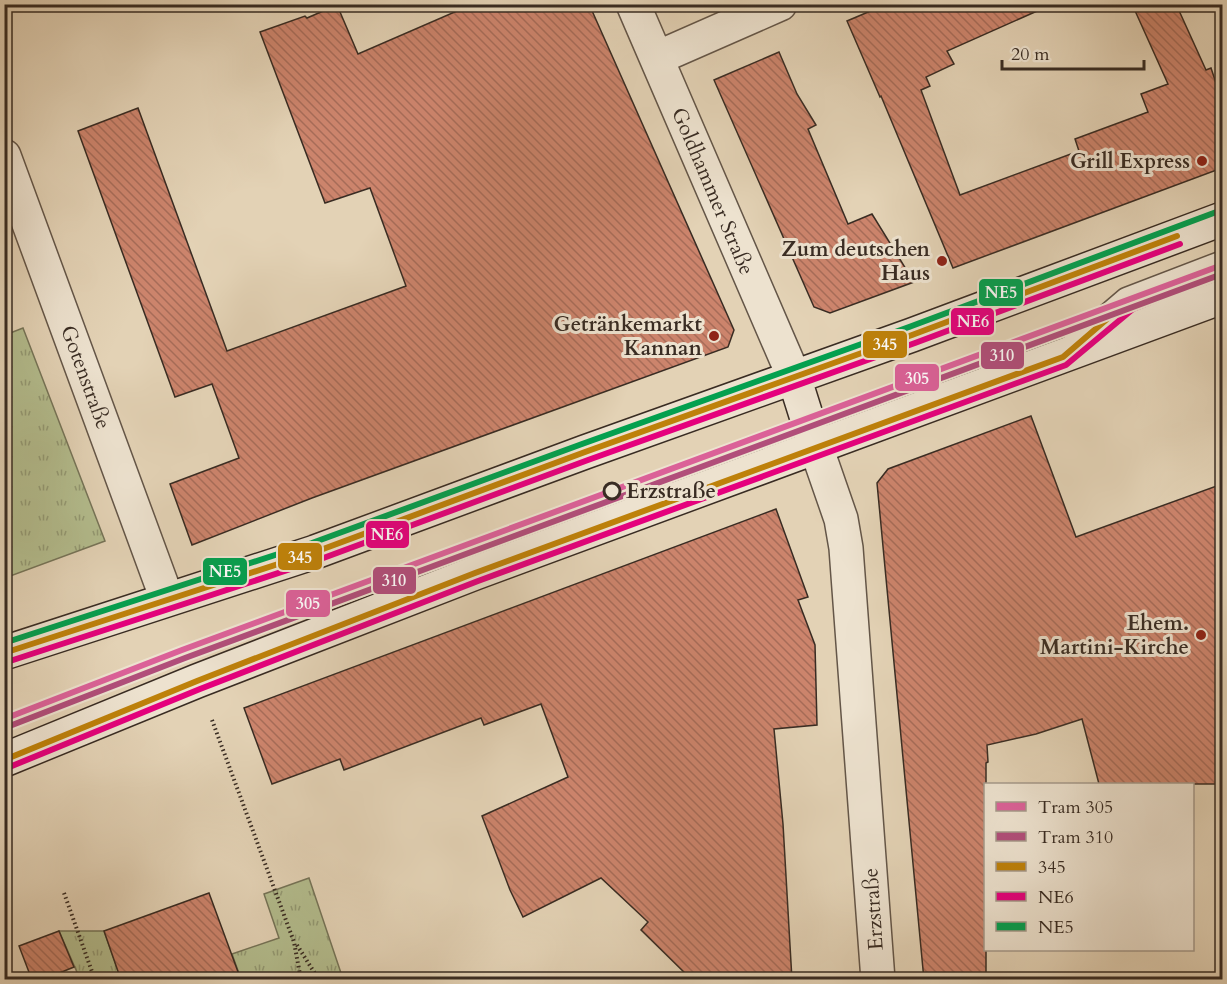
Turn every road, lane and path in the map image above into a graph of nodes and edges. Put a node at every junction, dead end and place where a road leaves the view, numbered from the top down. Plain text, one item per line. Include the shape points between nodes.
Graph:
1 (633, 4) edge
2 (780, 4) edge
3 (657, 58) junction
4 (4, 156) edge
5 (1222, 219) edge
6 (1222, 265) edge
7 (1222, 297) edge
8 (1063, 357) junction
9 (794, 377) junction
10 (816, 447) junction
11 (167, 599) junction
12 (4, 653) edge
13 (197, 681) junction
14 (4, 760) edge
15 (64, 893) dead end
16 (294, 942) junction
17 (95, 980) edge
18 (300, 980) edge
19 (319, 980) edge
20 (878, 980) edge

1 - 3 main road, Goldhammer Straße
2 - 3 main road
3 - 9 main road, Goldhammer Straße
4 - 11 main road, Gotenstraße
5 - 9 main road
6 - 8 lane via 1128,301
7 - 8 main road
8 - 10 main road
9 - 10 main road, Goldhammer Straße
9 - 11 main road via 315,552
10 - 13 main road
10 - 20 main road, Erzstraße via 841,519 846,548
11 - 12 main road
13 - 14 main road
13 - 16 path
15 - 17 path
16 - 18 path
16 - 19 path

